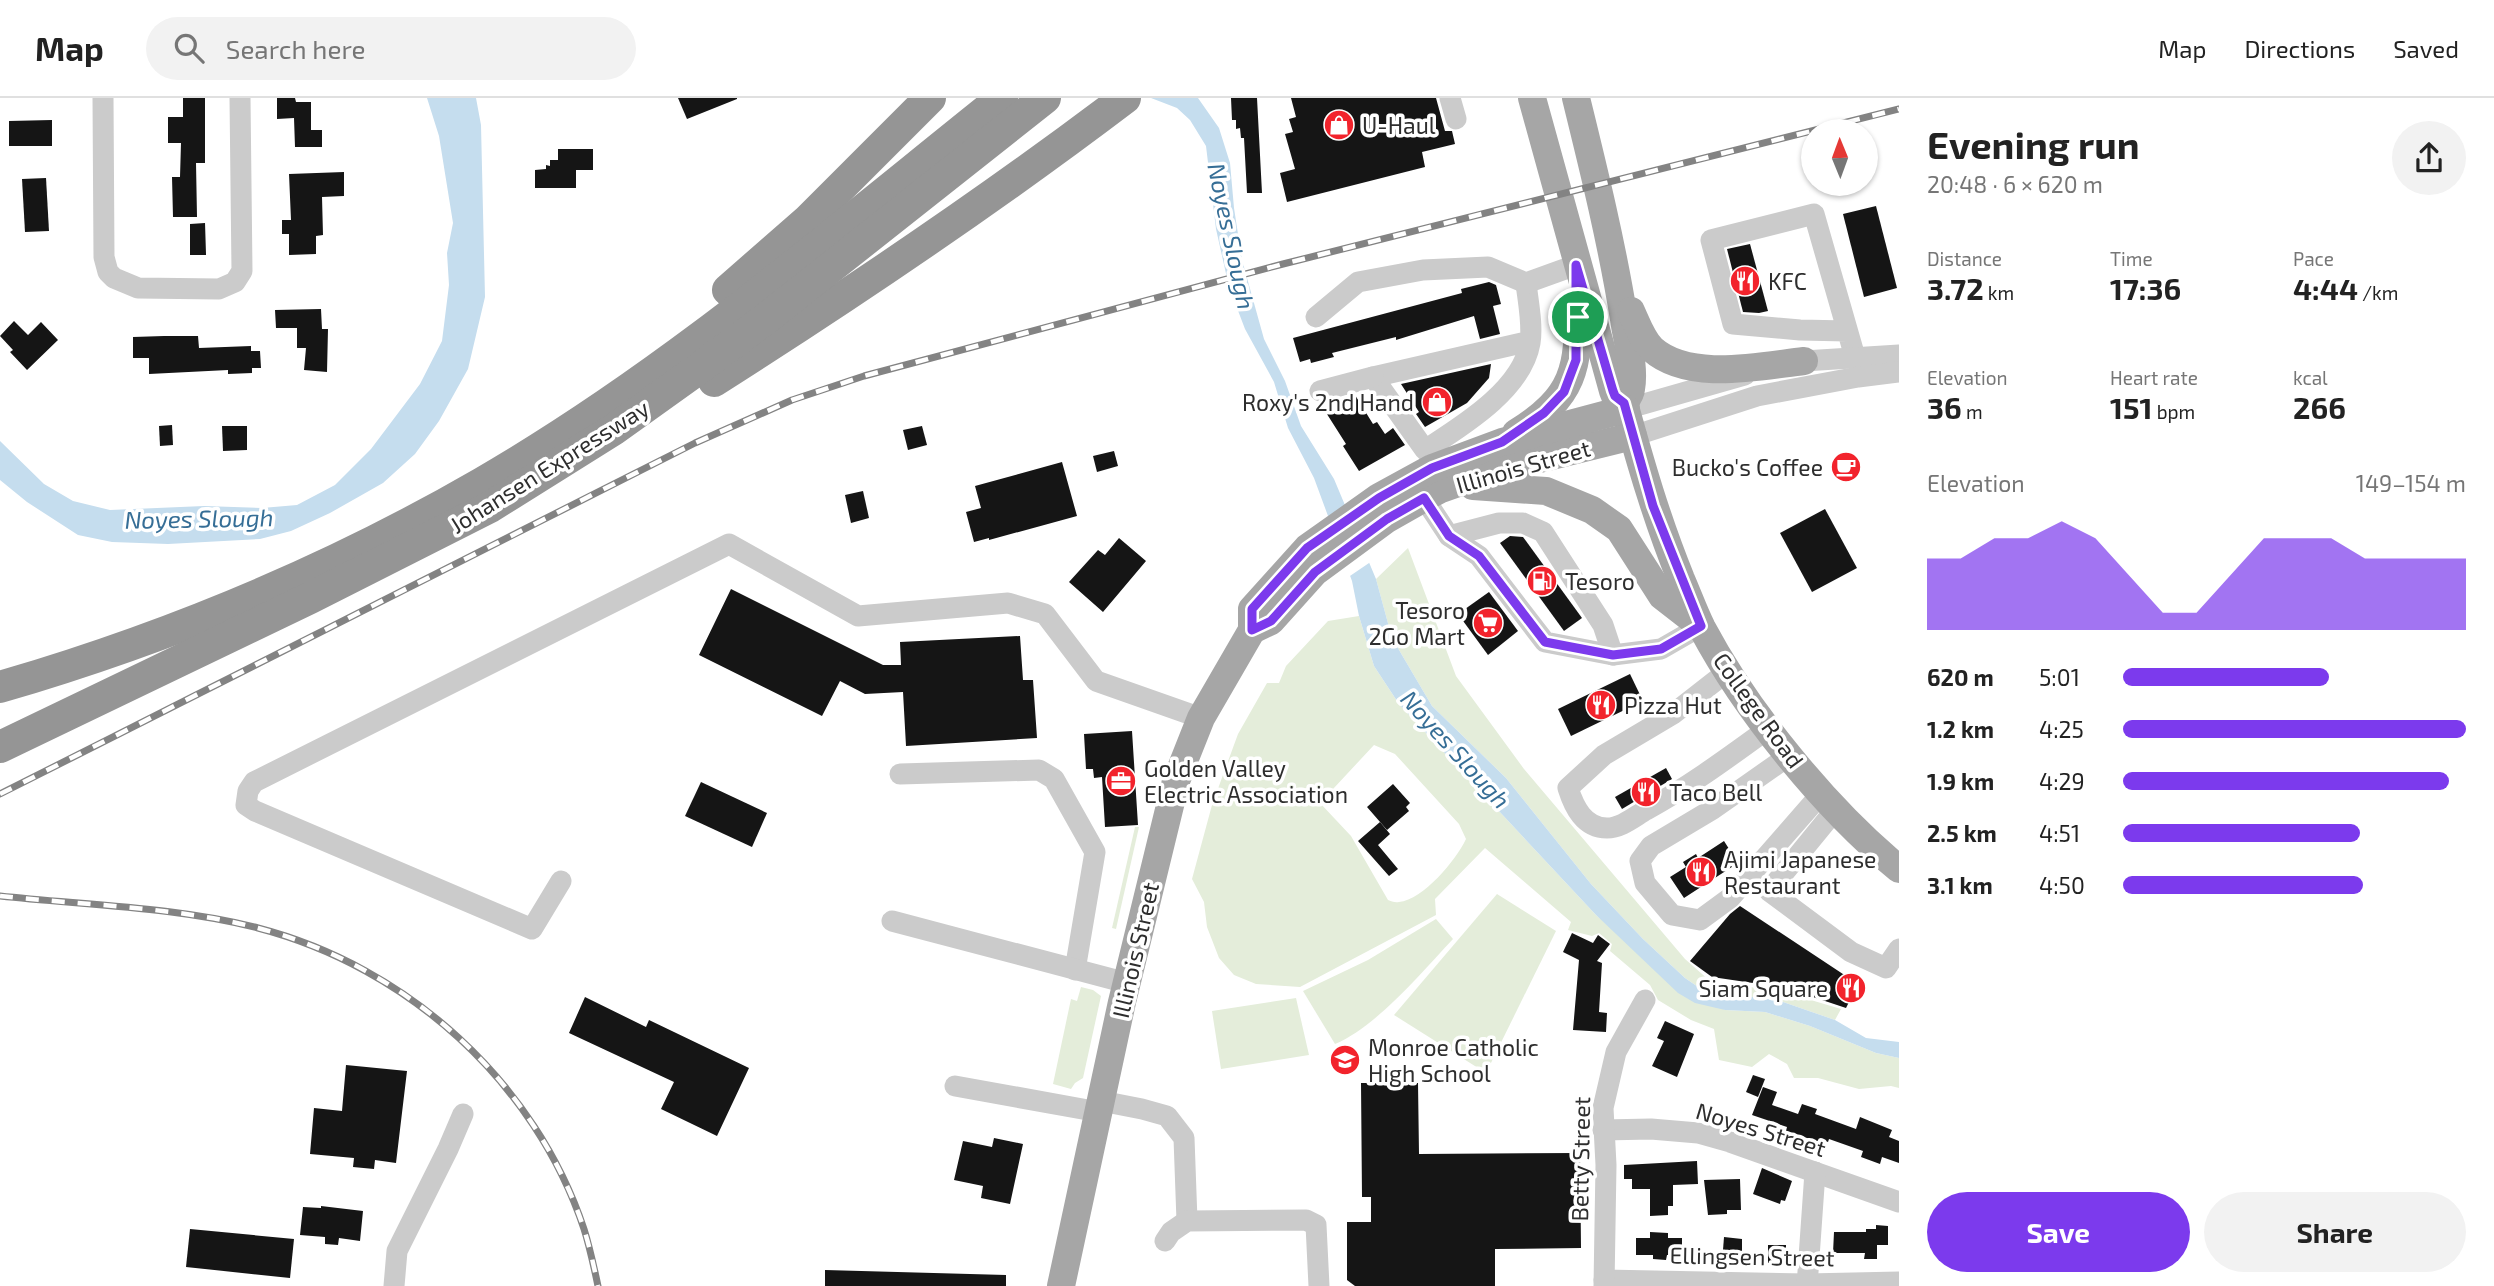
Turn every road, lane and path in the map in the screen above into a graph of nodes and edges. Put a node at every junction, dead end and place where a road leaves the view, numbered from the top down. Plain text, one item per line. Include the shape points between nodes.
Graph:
1 (103, 98) edge
2 (240, 98) edge
3 (930, 98) edge
4 (1002, 98) edge
5 (1045, 98) edge
6 (1450, 98) edge
7 (1532, 98) edge
8 (1576, 98) edge
9 (1120, 102) edge
10 (1456, 119) dead end
11 (1576, 265) junction
12 (1526, 283) junction
13 (1618, 285) junction
14 (1316, 317) dead end
15 (1847, 331) junction
16 (1530, 341) junction
17 (1899, 355) edge
18 (1855, 357) junction
19 (1804, 361) junction
20 (1899, 372) edge
21 (1373, 377) junction
22 (1320, 391) dead end
23 (605, 405) junction
24 (1628, 416) junction
25 (1502, 442) junction
26 (1437, 468) junction
27 (1424, 498) junction
28 (490, 507) junction
29 (1383, 508) junction
30 (1449, 536) junction
31 (1701, 626) junction
32 (1613, 655) junction
33 (1728, 671) junction
34 (0, 687) edge
35 (1201, 718) junction
36 (1769, 728) junction
37 (0, 747) edge
38 (1790, 755) junction
39 (900, 774) dead end
40 (1829, 801) junction
41 (1899, 869) edge
42 (561, 881) dead end
43 (892, 921) dead end
44 (1899, 948) edge
45 (1075, 970) junction
46 (1127, 983) junction
47 (1644, 1000) dead end
48 (955, 1086) dead end
49 (1100, 1107) junction
50 (463, 1114) dead end
51 (1603, 1130) junction
52 (1815, 1172) junction
53 (1899, 1202) edge
54 (1187, 1221) junction
55 (1165, 1241) dead end
56 (1899, 1282) edge
57 (1604, 1283) edge
58 (1807, 1285) edge
59 (394, 1286) edge
60 (1061, 1286) edge
61 (1319, 1286) edge

1 - 2 street via 104,257 108,272 138,288 219,289 234,282 244,261
3 - 23 highway via 808,220
4 - 23 highway, Johansen Expressway via 702,335
5 - 28 highway, Johansen Expressway via 701,368
6 - 10 street
7 - 11 main road, College Road
8 - 13 main road, College Road
9 - 28 highway via 853,292 650,422
11 - 12 street
11 - 24 main road, College Road via 1613,391
11 - 25 main road via 1578,341 1572,375 1564,392 1544,413
12 - 14 street via 1488,267 1423,270 1358,282
12 - 16 street
13 - 19 main road via 1644,340 1675,361 1720,370
13 - 24 main road, College Road via 1629,357
15 - 15 street via 1732,324 1711,240 1814,214
15 - 18 street
16 - 21 street
16 - 26 street via 1523,365 1467,423
17 - 18 street
18 - 19 street
19 - 24 street
20 - 24 street
21 - 22 street
21 - 26 street
23 - 34 highway, Johansen Expressway via 483,482 294,580 141,641
24 - 25 main road, Illinois Street
24 - 26 main road, Illinois Street via 1495,470
24 - 31 main road, College Road via 1653,506
25 - 26 main road, Illinois Street
26 - 27 main road, Illinois Street
26 - 29 main road, Illinois Street
26 - 31 main road via 1501,486 1545,491 1592,510 1619,529 1662,596
27 - 29 main road, Illinois Street
27 - 30 street
28 - 37 highway, Johansen Expressway
29 - 35 main road, Illinois Street via 1252,609 1252,630
30 - 32 street via 1479,556 1545,642
30 - 32 street via 1499,523 1523,523 1543,532 1603,625
31 - 32 street via 1661,649
31 - 33 main road, College Road
33 - 36 main road, College Road
33 - 36 street via 1673,714 1604,755 1568,788 1574,806 1593,825 1620,826
35 - 42 street via 1096,681 1045,614 1008,603 859,616 729,544 254,782 248,791 246,805 255,811 532,929
35 - 46 main road, Illinois Street via 1176,781
36 - 38 main road, College Road
38 - 40 main road, College Road
38 - 40 street via 1651,846 1640,861 1645,883 1672,915 1700,920 1730,898
39 - 45 street via 1039,771 1054,779 1095,852
40 - 41 main road, College Road
40 - 44 street via 1769,891 1851,952 1886,968
43 - 45 street
45 - 46 street
46 - 49 main road, Illinois Street
47 - 51 street, Betty Street via 1616,1052 1603,1108
48 - 49 street
49 - 54 street via 1142,1109 1167,1116 1184,1138
49 - 60 main road, Illinois Street
50 - 59 street via 397,1251
51 - 52 street, Noyes Street via 1698,1133
51 - 57 street, Betty Street
52 - 53 street, Noyes Street
52 - 58 street
54 - 55 street
54 - 61 street via 1306,1220 1316,1225
56 - 58 street, Ellingsen Street
57 - 58 street, Ellingsen Street

